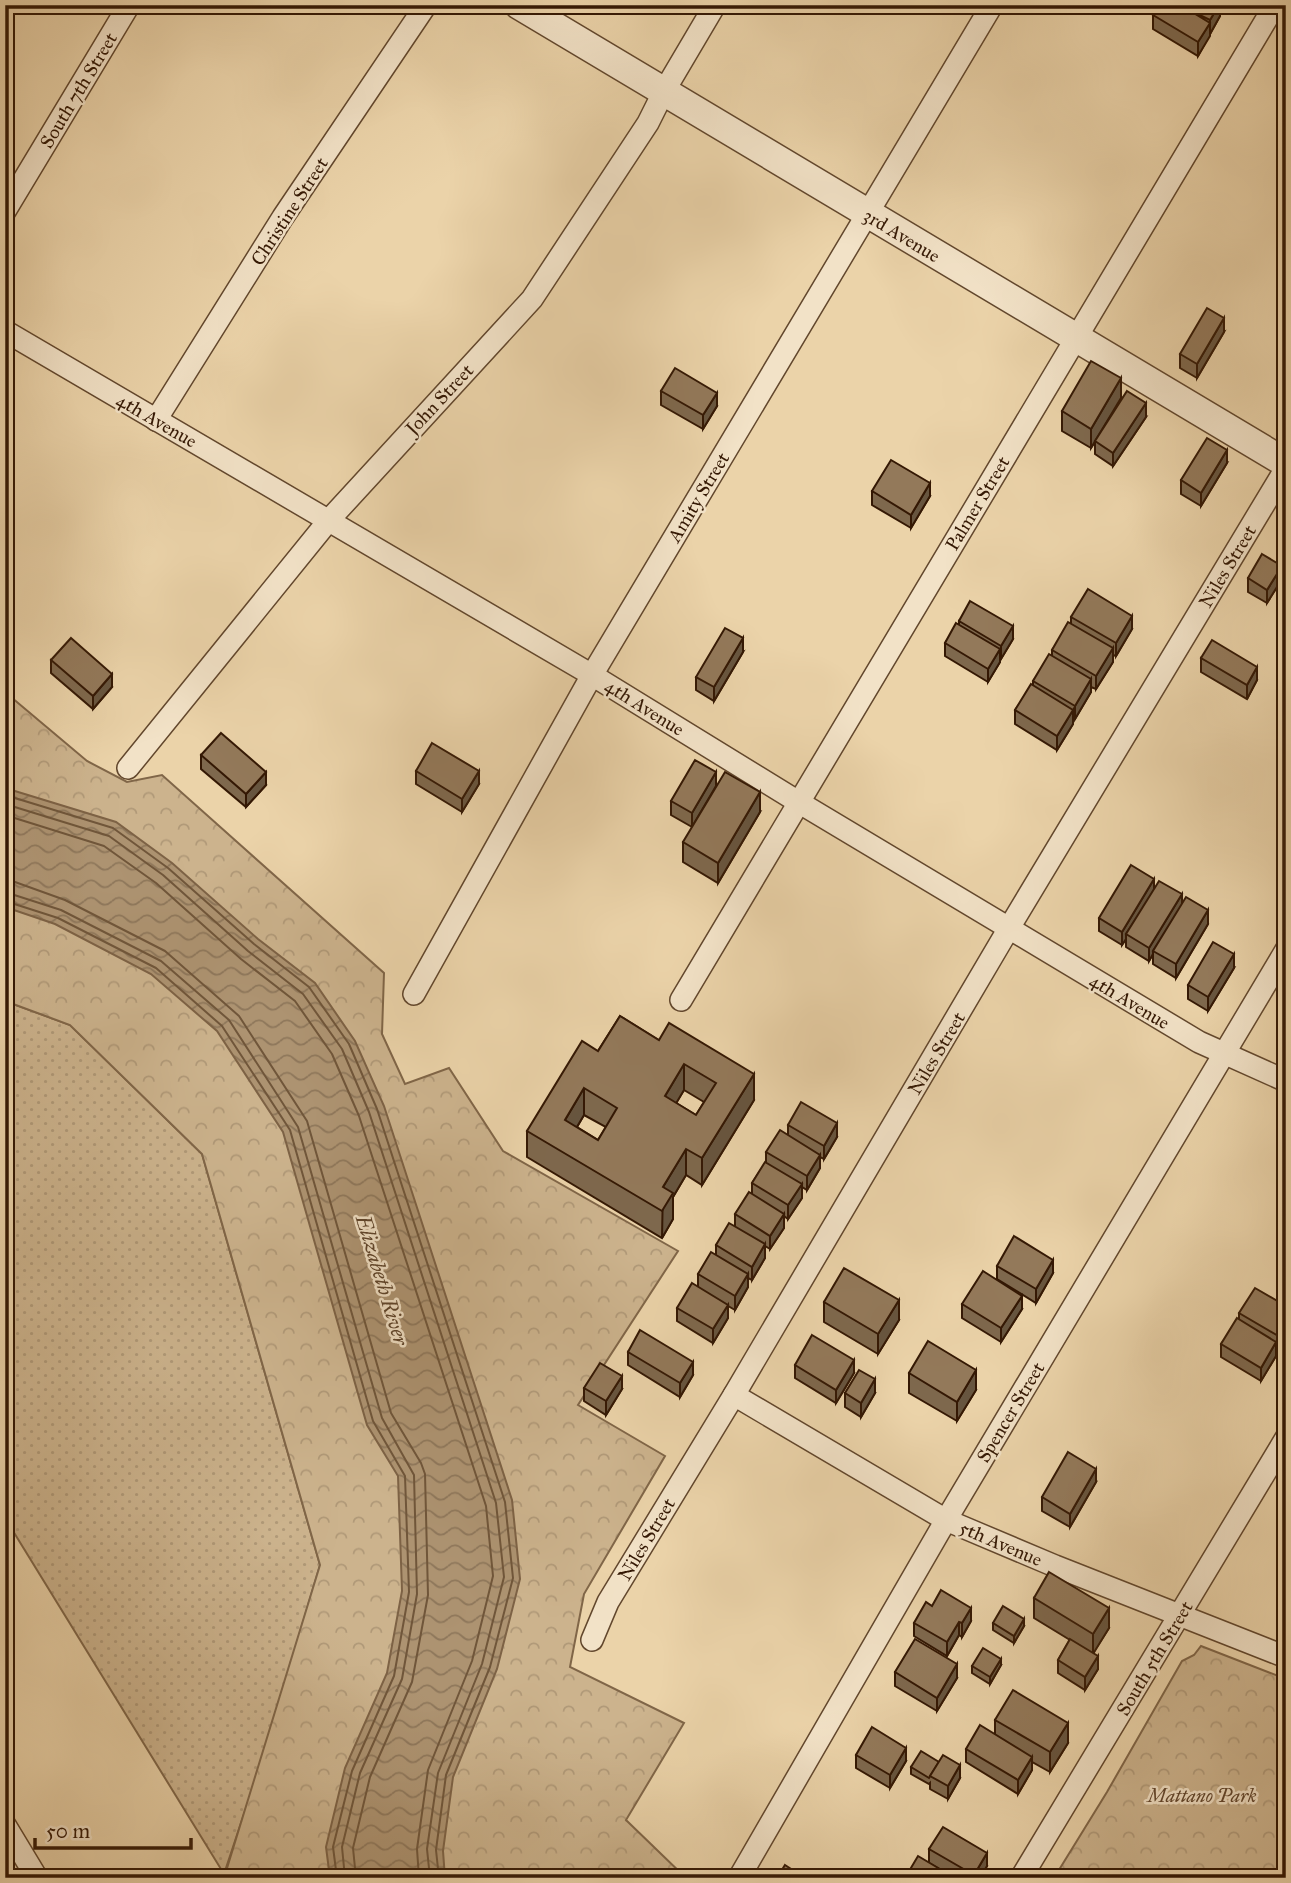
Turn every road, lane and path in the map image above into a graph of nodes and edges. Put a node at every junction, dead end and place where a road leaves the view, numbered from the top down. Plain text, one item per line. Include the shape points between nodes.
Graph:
1 (129, 5) edge
2 (426, 5) edge
3 (519, 5) edge
4 (715, 5) edge
5 (992, 5) edge
6 (1275, 5) edge
7 (663, 93) junction
8 (5, 211) edge
9 (867, 213) junction
10 (5, 331) edge
11 (1075, 338) junction
12 (156, 420) junction
13 (1286, 466) edge
14 (329, 520) junction
15 (593, 675) junction
16 (128, 768) dead end
17 (800, 803) junction
18 (1009, 928) junction
19 (1286, 950) edge
20 (414, 994) dead end
21 (681, 1000) dead end
22 (1223, 1054) junction
23 (1286, 1081) edge
24 (734, 1395) junction
25 (1286, 1438) edge
26 (946, 1520) junction
27 (1181, 1615) junction
28 (592, 1640) dead end
29 (1286, 1657) edge
30 (5, 1825) edge
31 (37, 1878) edge
32 (738, 1878) edge
33 (1021, 1878) edge

1 - 8 street, South 7th Street
2 - 12 street, Christine Street via 283,217
3 - 7 street, 3rd Avenue
4 - 7 street, John Street
5 - 9 street, Amity Street
6 - 11 street, Palmer Street
7 - 9 street, 3rd Avenue
7 - 14 street, John Street via 532,299
9 - 11 street, 3rd Avenue
9 - 15 street, Amity Street
10 - 12 street, 4th Avenue
11 - 13 street, 3rd Avenue
11 - 17 street, Palmer Street
12 - 14 street, 4th Avenue
13 - 18 street, Niles Street
14 - 15 street, 4th Avenue
14 - 16 street, John Street
15 - 17 street, 4th Avenue
15 - 20 street, Amity Street
17 - 18 street, 4th Avenue
17 - 21 street, Palmer Street
18 - 22 street, 4th Avenue
18 - 24 street, Niles Street
19 - 22 street, Spencer Street
22 - 23 street, 4th Avenue
22 - 26 street, Spencer Street
24 - 26 street, 5th Avenue
24 - 28 street, Niles Street via 608,1602
25 - 27 street, South 5th Street
26 - 27 street, 5th Avenue
26 - 32 street, Spencer Street
27 - 29 street, 5th Avenue
27 - 33 street, South 5th Street
30 - 31 street

